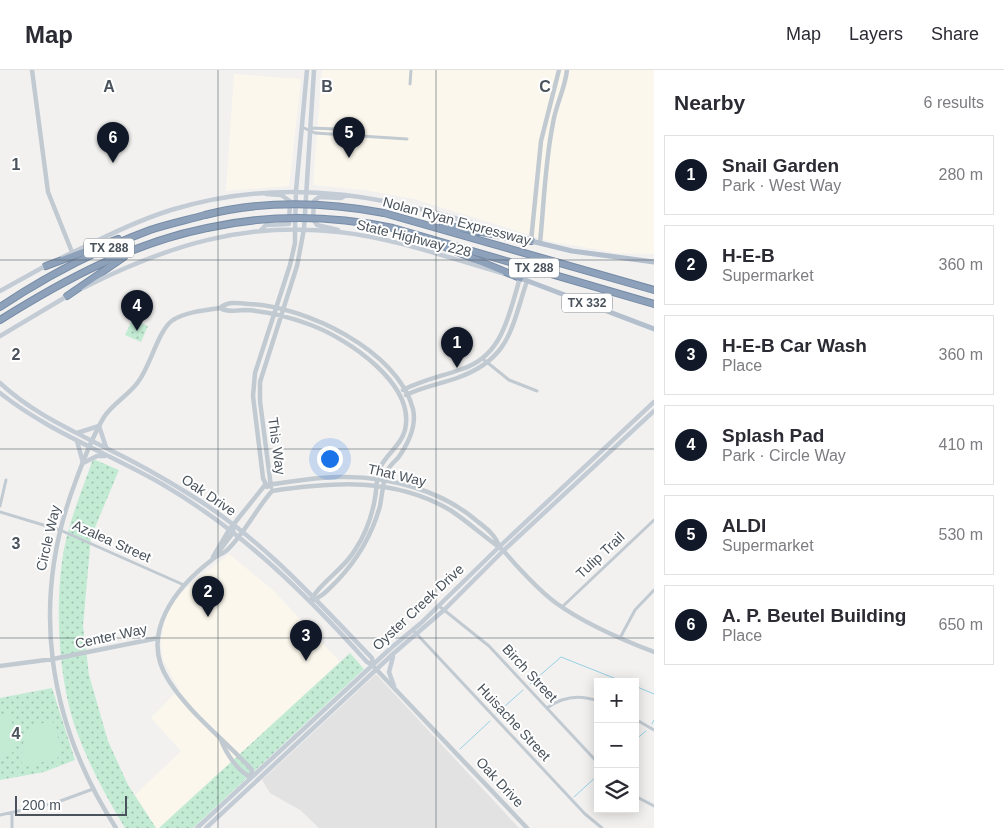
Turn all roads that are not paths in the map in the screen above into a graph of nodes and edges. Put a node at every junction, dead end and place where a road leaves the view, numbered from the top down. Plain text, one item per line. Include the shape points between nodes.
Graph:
1 (32, 70) edge
2 (307, 70) edge
3 (314, 70) edge
4 (412, 70) edge
5 (559, 70) edge
6 (567, 70) edge
7 (410, 84) dead end
8 (555, 91) junction
9 (562, 94) junction
10 (302, 127) junction
11 (309, 128) junction
12 (407, 139) dead end
13 (541, 147) junction
14 (548, 147) junction
15 (296, 191) junction
16 (305, 192) junction
17 (265, 193) junction
18 (346, 195) junction
19 (419, 221) junction
20 (533, 227) junction
21 (541, 227) junction
22 (295, 229) junction
23 (150, 230) junction
24 (260, 230) junction
25 (304, 230) junction
26 (340, 232) junction
27 (414, 234) junction
28 (531, 241) junction
29 (540, 243) junction
30 (137, 248) junction
31 (72, 252) junction
32 (654, 262) edge
33 (46, 266) junction
34 (523, 279) junction
35 (0, 290) edge
36 (654, 290) edge
37 (67, 296) junction
38 (654, 304) edge
39 (512, 305) junction
40 (0, 307) edge
41 (518, 307) junction
42 (220, 308) junction
43 (277, 308) junction
44 (283, 309) junction
45 (275, 314) junction
46 (281, 315) junction
47 (0, 320) edge
48 (654, 328) edge
49 (0, 336) edge
50 (500, 338) junction
51 (505, 342) junction
52 (483, 359) junction
53 (488, 363) junction
54 (464, 369) junction
55 (467, 374) junction
56 (0, 383) edge
57 (4, 387) junction
58 (537, 391) dead end
59 (0, 392) edge
60 (405, 392) junction
61 (399, 395) junction
62 (22, 402) junction
63 (654, 402) edge
64 (18, 406) junction
65 (654, 411) edge
66 (48, 418) junction
67 (45, 424) junction
68 (99, 426) junction
69 (76, 433) junction
70 (76, 440) junction
71 (92, 441) junction
72 (90, 447) junction
73 (106, 448) junction
74 (109, 457) junction
75 (83, 463) junction
76 (6, 480) dead end
77 (377, 480) junction
78 (384, 481) junction
79 (271, 484) junction
80 (265, 485) junction
81 (377, 486) junction
82 (383, 487) junction
83 (272, 491) junction
84 (0, 506) edge
85 (0, 512) edge
86 (470, 514) junction
87 (654, 520) edge
88 (468, 523) junction
89 (233, 525) junction
90 (60, 530) junction
91 (241, 531) junction
92 (233, 533) junction
93 (499, 547) junction
94 (503, 551) junction
95 (213, 558) junction
96 (184, 585) junction
97 (654, 590) edge
98 (315, 598) junction
99 (311, 601) junction
100 (439, 606) junction
101 (562, 607) junction
102 (444, 610) junction
103 (413, 630) junction
104 (417, 634) junction
105 (158, 638) junction
106 (620, 638) junction
107 (654, 652) edge
108 (394, 653) junction
109 (53, 659) junction
110 (373, 665) junction
111 (0, 666) edge
112 (377, 669) junction
113 (394, 686) junction
114 (594, 700) edge
115 (547, 708) junction
116 (639, 721) edge
117 (654, 730) edge
118 (221, 740) junction
119 (594, 759) edge
120 (251, 777) junction
121 (93, 789) junction
122 (639, 798) edge
123 (654, 806) edge
124 (12, 813) junction
125 (0, 815) edge
126 (12, 828) edge
127 (116, 828) edge
128 (197, 828) edge
129 (206, 828) edge
130 (528, 828) edge
131 (602, 828) edge

1 - 31 street via 49,194
2 - 10 main road, This Way
3 - 11 main road, This Way
4 - 7 street
5 - 8 street
6 - 9 street
8 - 9 street
8 - 13 street
9 - 14 street
10 - 11 street
10 - 15 main road, This Way
11 - 12 street via 315,133
11 - 16 main road, This Way
13 - 14 street
13 - 20 street
14 - 21 street
15 - 16 main road, State Highway 228
15 - 17 main road, State Highway 228
15 - 22 main road, This Way
16 - 18 main road, State Highway 228
16 - 25 main road, This Way
17 - 24 main road via 281,195 290,201 289,224 266,225
17 - 31 main road, State Highway 228 via 170,211
18 - 26 main road via 341,198 319,197 314,201 313,219 317,225
18 - 28 main road, State Highway 228 via 413,206
19 - 23 highway, Nolan Ryan Expressway / TX 288, bridge via 336,206 281,204 230,208
19 - 28 highway
19 - 36 highway, Nolan Ryan Expressway / TX 288
20 - 21 street via 536,230
20 - 28 street
21 - 29 street
22 - 24 main road, State Highway 228
22 - 25 main road, State Highway 228
22 - 43 street, This Way via 292,260
23 - 33 highway
23 - 40 highway, Nolan Ryan Expressway / TX 288 via 116,244
24 - 37 main road, State Highway 228 via 209,238 164,252 118,270
25 - 26 main road, State Highway 228
25 - 44 street, This Way via 300,256
26 - 34 main road, State Highway 228 via 382,240
27 - 30 highway, Nolan Ryan Expressway / TX 288, bridge via 333,218 288,217 238,221 172,235
27 - 34 highway
27 - 38 highway, Nolan Ryan Expressway / TX 288
28 - 29 main road, State Highway 228
29 - 32 main road, State Highway 228 via 572,251
30 - 37 highway
30 - 47 highway, Nolan Ryan Expressway / TX 288 via 76,277
31 - 33 main road, State Highway 228
33 - 35 main road, State Highway 228
34 - 39 street
34 - 41 street
34 - 48 main road, State Highway 228 / TX 332
37 - 49 main road, State Highway 228
39 - 41 street
39 - 50 street
41 - 51 street
42 - 43 street, Circle Way via 225,303 238,303
42 - 45 street, Circle Way
42 - 68 street, Circle Way via 178,317 167,325 143,375
43 - 44 street, Circle Way
43 - 45 street, This Way
44 - 46 street, This Way
44 - 60 street, Circle Way via 317,320 349,336 372,353
45 - 46 street, Circle Way
45 - 80 street, This Way via 255,374 253,390
46 - 61 street, Circle Way via 344,342 370,361
46 - 79 street, This Way via 259,390
50 - 51 street
50 - 52 street
51 - 53 street
52 - 53 street
52 - 54 street
53 - 55 street
53 - 58 street via 515,384
54 - 55 street
54 - 60 street
55 - 60 street
56 - 57 main road, Oak Drive
57 - 59 main road
57 - 62 main road, Oak Drive
59 - 64 main road, Oak Drive
60 - 61 street
60 - 78 street, Circle Way via 413,409 412,433 388,469
61 - 77 street, Circle Way via 406,411 405,429 398,445 381,466
62 - 64 main road
62 - 66 main road, Oak Drive
63 - 93 main road, Oyster Creek Drive
64 - 67 main road, Oak Drive
65 - 94 main road, Oyster Creek Drive
66 - 67 main road
66 - 69 main road, Oak Drive
67 - 70 main road, Oak Drive
68 - 69 main road
68 - 71 street, Circle Way
68 - 73 main road
69 - 71 main road, Oak Drive
70 - 72 main road, Oak Drive
70 - 75 main road
71 - 72 street, Circle Way
71 - 73 main road, Oak Drive
72 - 74 main road, Oak Drive
72 - 75 street, Circle Way
73 - 89 main road, Oak Drive via 191,494
74 - 75 main road via 97,456
74 - 92 main road, Oak Drive via 162,484
75 - 90 street, Circle Way
76 - 84 street
77 - 78 street, That Way
77 - 79 street, That Way via 340,476
77 - 81 street, Circle Way
78 - 82 street, Circle Way
78 - 86 street, That Way via 435,495
79 - 80 street
79 - 83 street, This Way
80 - 83 street, This Way
80 - 89 street, Center Way
81 - 82 street, That Way
81 - 83 street, That Way via 339,483
81 - 98 street, Circle Way via 368,524 355,550
82 - 88 street, That Way via 431,502
82 - 98 street, Circle Way via 373,526 360,553 348,569
83 - 91 street, Center Way
85 - 90 street, Azalea Street
86 - 88 street
86 - 93 street, That Way via 498,541
87 - 101 street, Tulip Trail
88 - 93 street, That Way
89 - 91 main road, Oak Drive
89 - 92 street, Center Way
90 - 96 street, Azalea Street
90 - 109 street, Circle Way via 53,557 50,592 49,627
91 - 92 street, Center Way
91 - 98 main road, Oak Drive via 267,551
92 - 95 street, Center Way
92 - 95 street, Center Way via 226,551
92 - 99 main road, Oak Drive
93 - 94 street, That Way
93 - 100 main road, Oyster Creek Drive
94 - 101 street, That Way via 537,587
94 - 102 main road, Oyster Creek Drive
95 - 96 street, Center Way
96 - 105 street, Center Way via 167,607
97 - 106 street via 635,610
98 - 99 street, Circle Way
98 - 110 main road, Oak Drive via 372,658
99 - 110 main road, Oak Drive
100 - 102 street, Birch Street
100 - 103 main road, Oyster Creek Drive
101 - 106 street, That Way
102 - 104 main road, Oyster Creek Drive
102 - 115 street, Birch Street via 479,636
103 - 104 street, Huisache Street
103 - 110 main road, Oyster Creek Drive
104 - 108 main road, Oyster Creek Drive
104 - 131 street, Huisache Street via 585,814
105 - 109 street, Center Way
105 - 118 street via 161,663 170,682
106 - 107 street, That Way
108 - 112 main road, Oyster Creek Drive
108 - 113 main road via 389,666
109 - 111 street, Center Way
109 - 121 street, Circle Way via 68,729
110 - 112 street, Oak Drive
110 - 120 main road, Oyster Creek Drive
112 - 113 street, Oak Drive
112 - 129 main road, Oyster Creek Drive
113 - 130 street, Oak Drive
114 - 115 street via 570,697
115 - 119 street, Birch Street
116 - 117 street
118 - 120 street via 230,756
118 - 120 street via 252,770
120 - 128 main road, Oyster Creek Drive
121 - 124 street via 55,803
121 - 127 street, Circle Way
122 - 123 street
124 - 125 street
124 - 126 street

